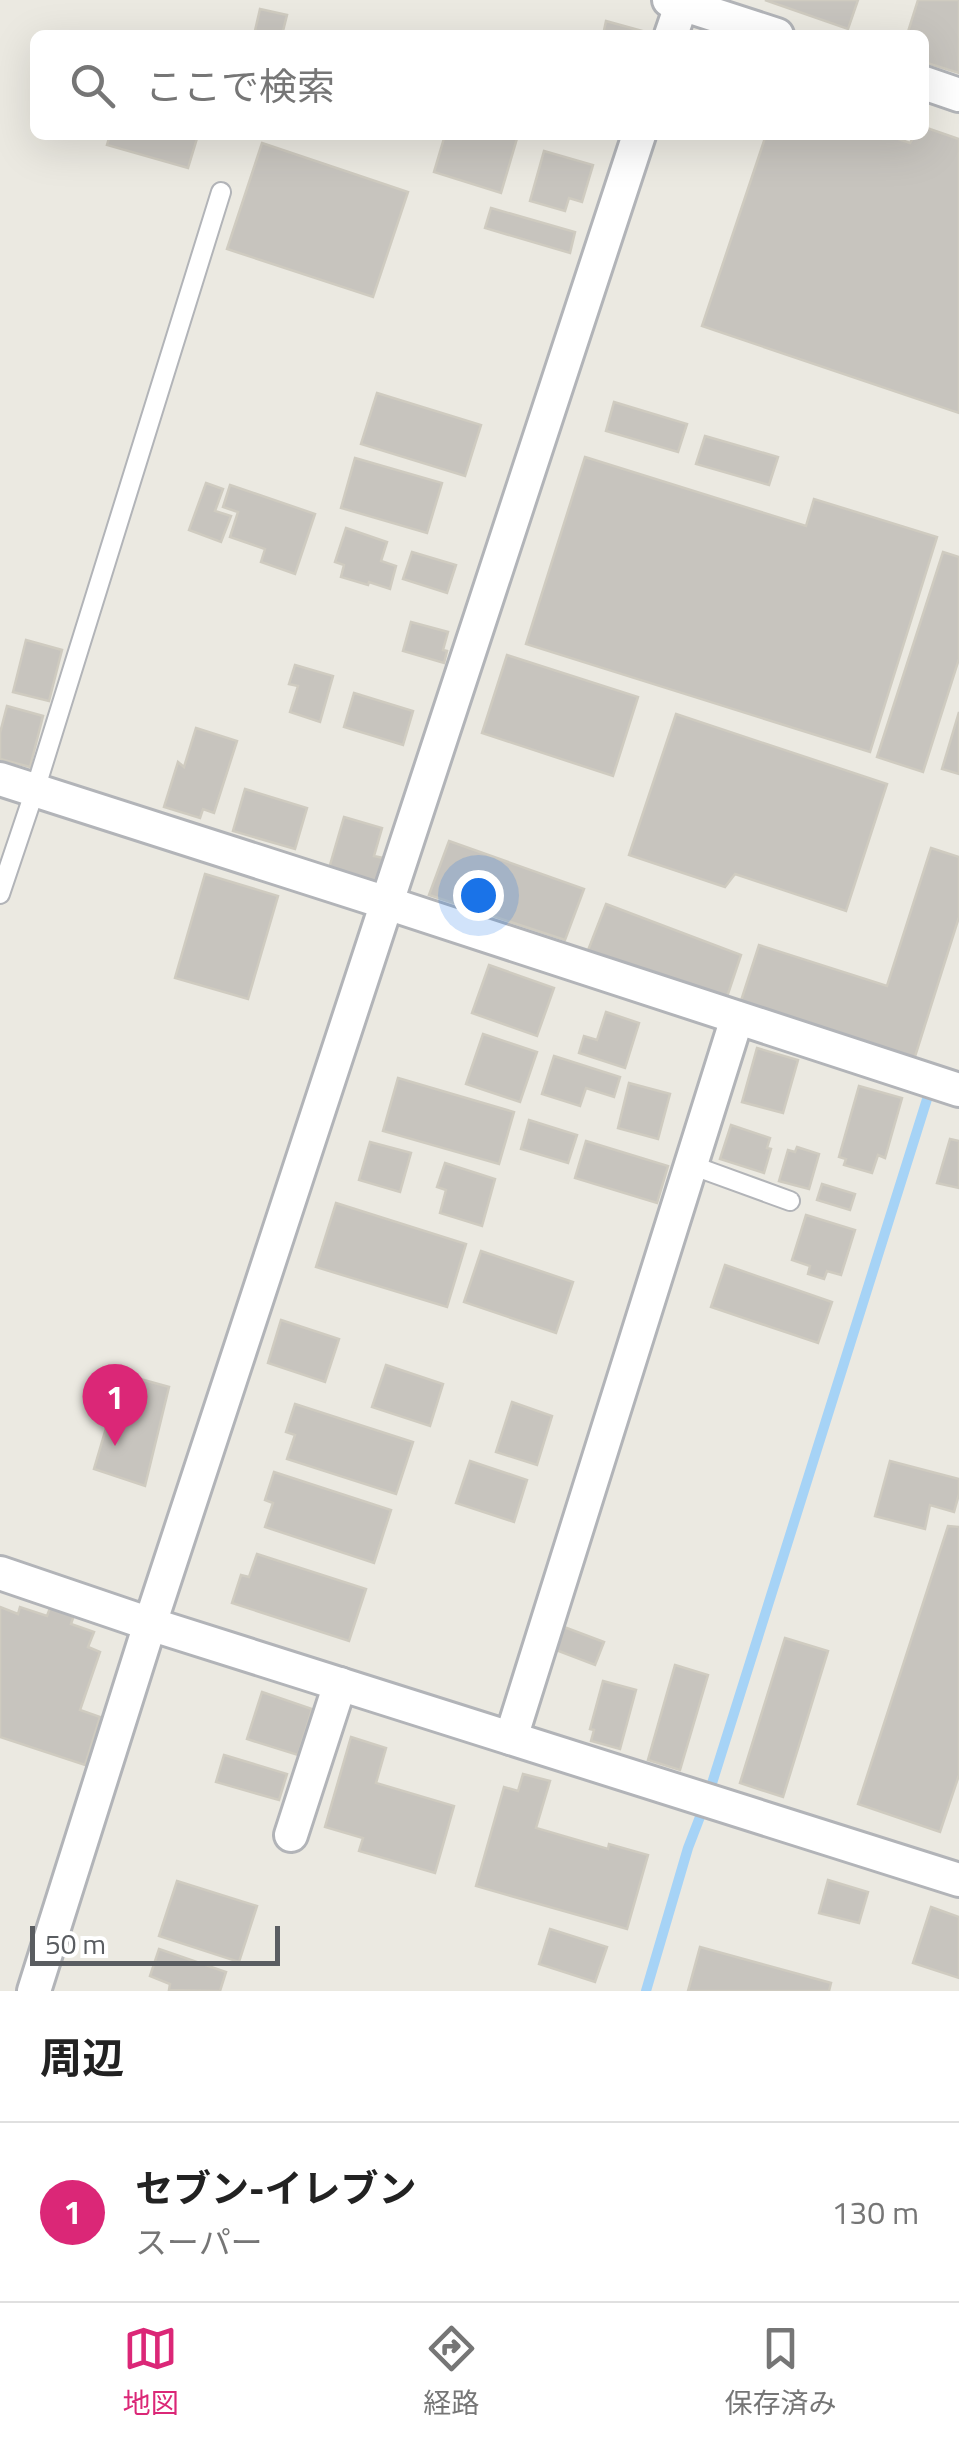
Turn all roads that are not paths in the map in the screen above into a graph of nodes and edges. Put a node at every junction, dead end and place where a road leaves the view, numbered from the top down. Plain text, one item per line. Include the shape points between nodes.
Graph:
1 (676, 10) edge
2 (756, 30) edge
3 (929, 85) edge
4 (959, 94) edge
5 (636, 140) edge
6 (221, 192) dead end
7 (0, 779) edge
8 (35, 790) junction
9 (0, 894) edge
10 (387, 903) junction
11 (737, 1018) junction
12 (959, 1090) edge
13 (691, 1165) junction
14 (790, 1202) dead end
15 (0, 1573) edge
16 (150, 1624) junction
17 (340, 1684) junction
18 (511, 1738) junction
19 (291, 1835) dead end
20 (959, 1880) edge
21 (34, 1991) edge

1 - 2 street
3 - 4 street
5 - 10 street
6 - 8 lane
7 - 8 street
8 - 9 lane
8 - 10 street
10 - 11 street
10 - 16 street
11 - 12 street
11 - 13 street
13 - 14 lane
13 - 18 street
15 - 16 street
16 - 17 street
16 - 21 street
17 - 18 street
17 - 19 street
18 - 20 street

